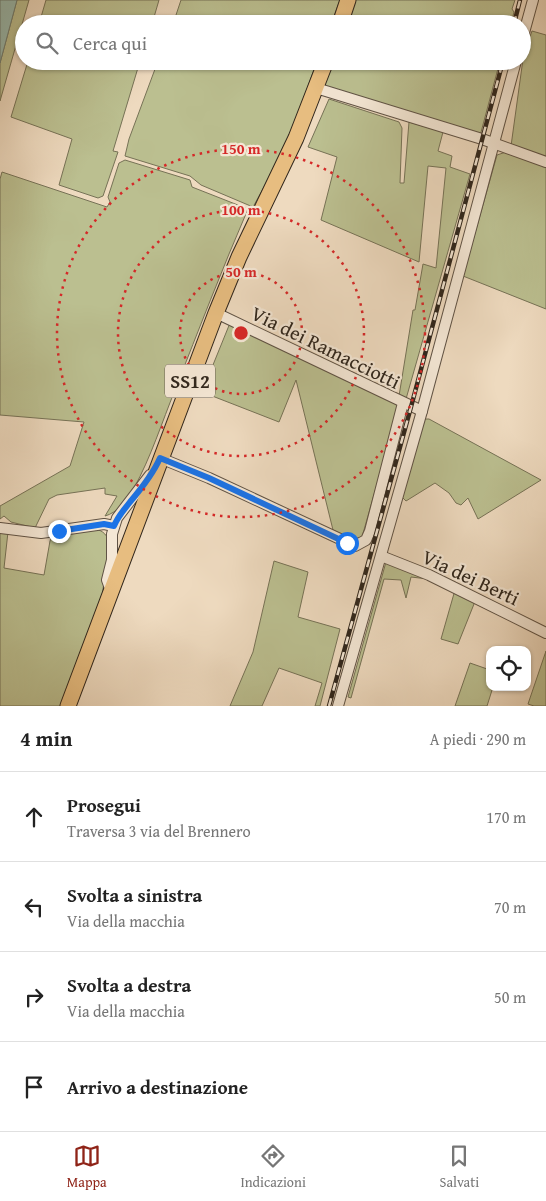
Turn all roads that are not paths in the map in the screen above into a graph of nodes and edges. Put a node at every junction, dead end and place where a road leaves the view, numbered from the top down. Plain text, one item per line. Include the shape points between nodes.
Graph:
1 (348, 0) edge
2 (533, 0) edge
3 (343, 15) edge
4 (529, 15) edge
5 (323, 70) edge
6 (513, 70) edge
7 (316, 88) junction
8 (493, 143) junction
9 (546, 162) edge
10 (216, 313) junction
11 (403, 403) junction
12 (422, 411) junction
13 (158, 462) junction
14 (114, 526) junction
15 (0, 528) edge
16 (380, 556) junction
17 (111, 591) junction
18 (546, 633) edge
19 (68, 706) edge
20 (338, 706) edge

1 - 3 main road
2 - 4 street
5 - 7 main road, SS12
6 - 8 street
7 - 8 street
7 - 10 main road, SS12
8 - 9 street
8 - 12 street
10 - 11 street, Via dei Ramacciotti
10 - 13 main road, SS12
11 - 12 street, Via dei Ramacciotti
11 - 13 street via 370,531 366,540 355,546 209,478
12 - 16 street
13 - 14 street
13 - 17 main road, SS12
14 - 15 street via 104,524 41,533
14 - 17 street via 107,580
16 - 18 street, Via dei Berti via 429,575
16 - 20 street
17 - 19 main road, SS12

